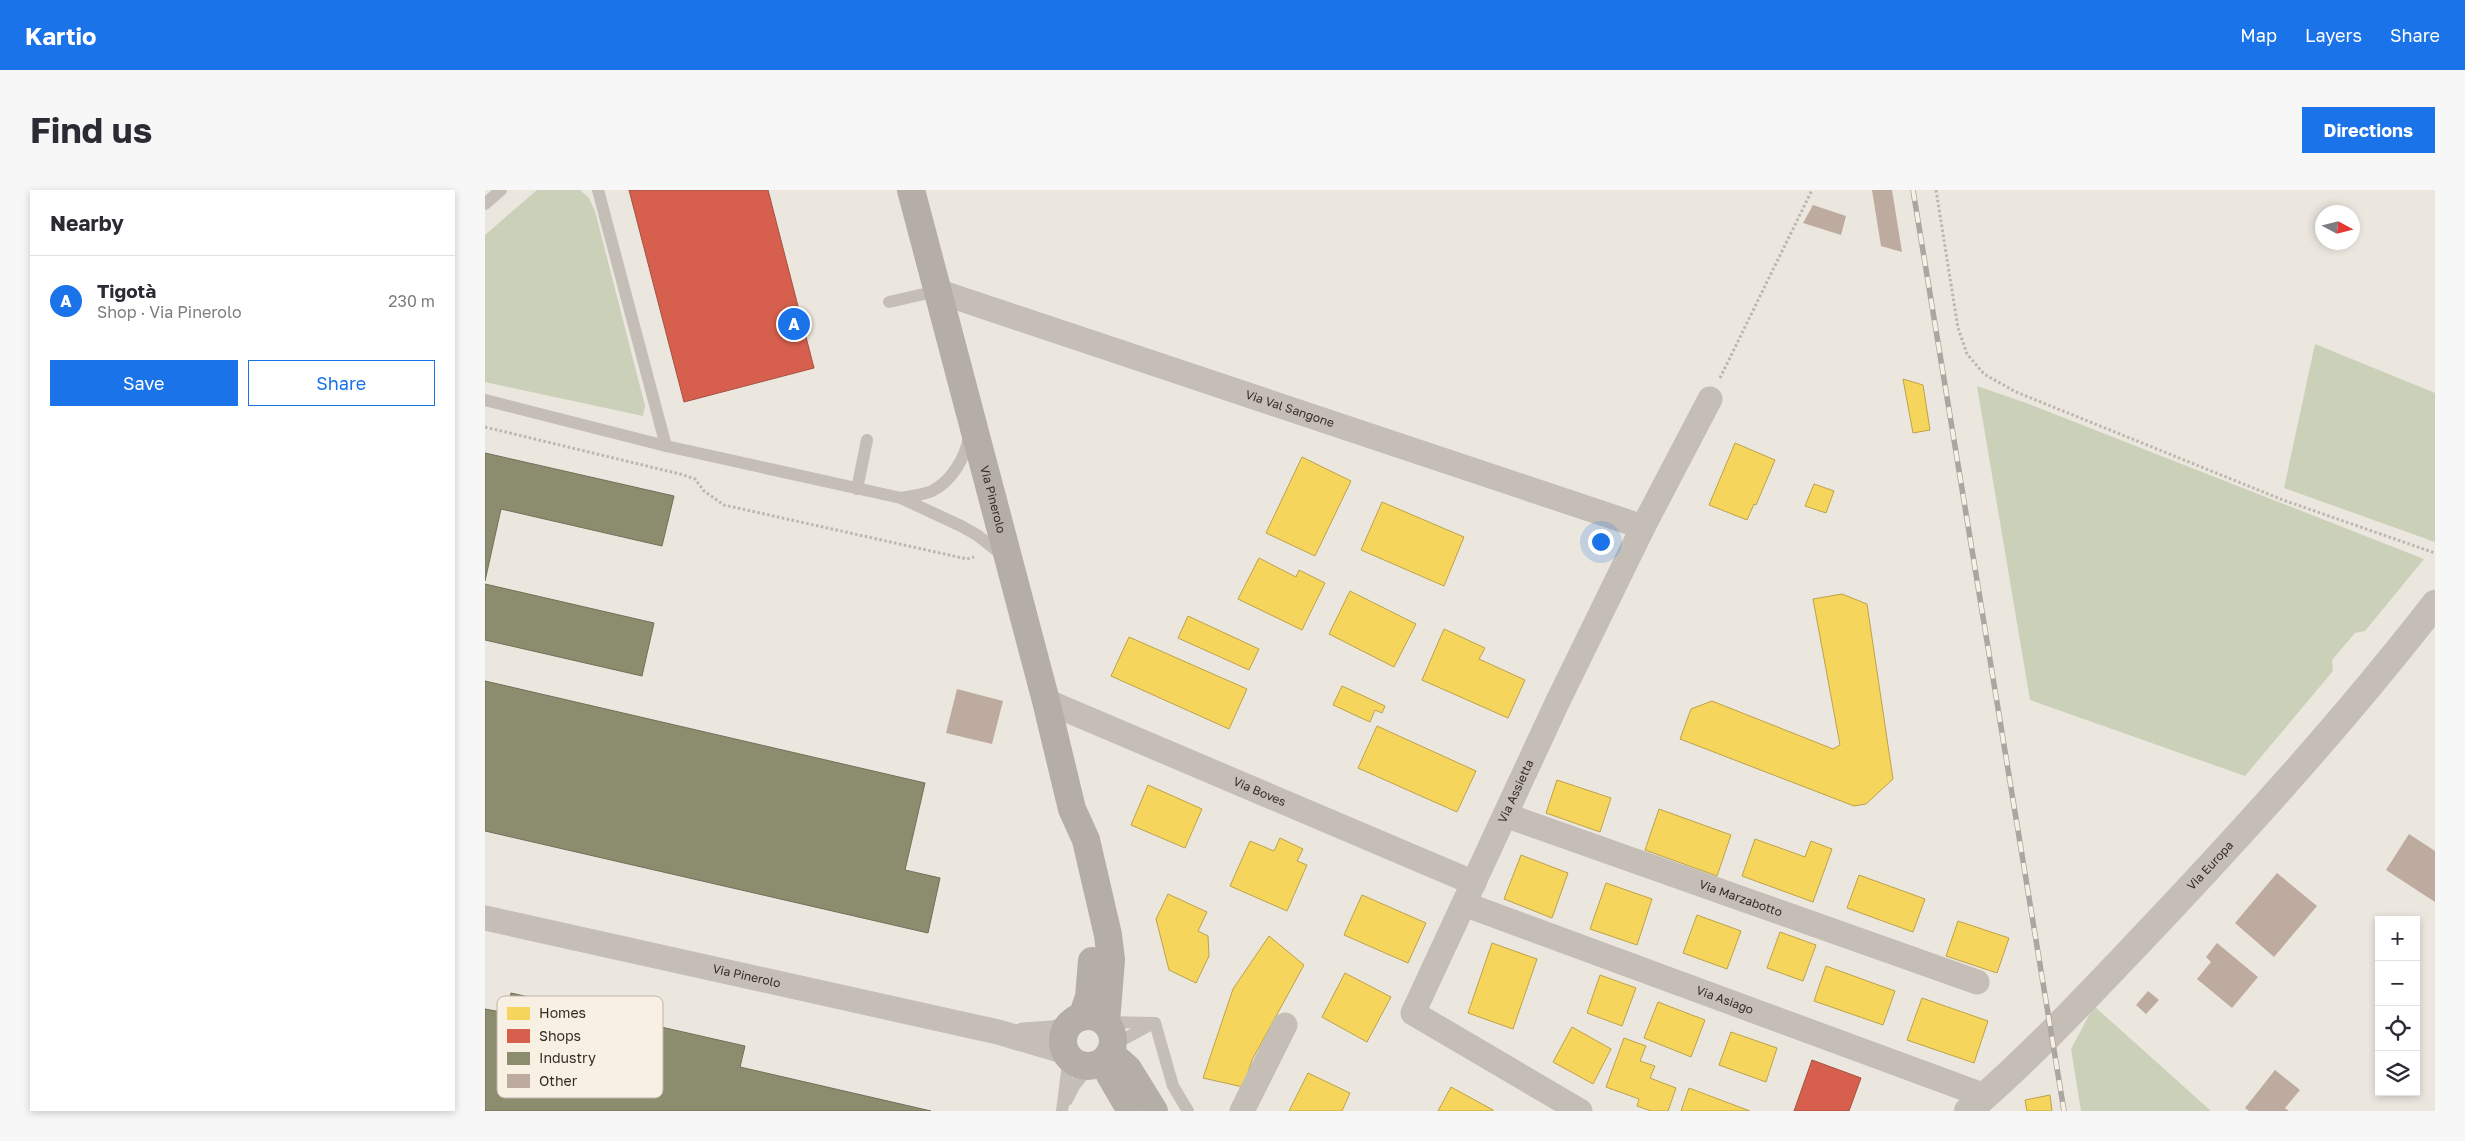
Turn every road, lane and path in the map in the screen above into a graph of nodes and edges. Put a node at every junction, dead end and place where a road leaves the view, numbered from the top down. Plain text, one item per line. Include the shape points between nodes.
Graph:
1 (501, 190) edge
2 (598, 190) edge
3 (911, 190) edge
4 (1812, 190) edge
5 (1936, 190) edge
6 (485, 204) edge
7 (937, 290) junction
8 (889, 302) dead end
9 (1710, 399) joint
10 (485, 400) edge
11 (972, 420) junction
12 (485, 427) edge
13 (867, 440) dead end
14 (665, 446) junction
15 (857, 489) junction
16 (901, 498) junction
17 (1643, 527) junction
18 (2435, 553) edge
19 (979, 556) dead end
20 (1007, 558) junction
21 (2435, 604) edge
22 (1046, 701) junction
23 (1505, 815) junction
24 (1469, 894) junction
25 (485, 918) edge
26 (1977, 982) dead end
27 (1155, 1023) junction
28 (1285, 1026) dead end
29 (1088, 1045) junction
30 (1977, 1104) edge
31 (1062, 1111) edge
32 (1131, 1111) edge
33 (1154, 1111) edge
34 (1188, 1111) edge
35 (1242, 1111) edge
36 (1580, 1111) edge

1 - 6 lane
2 - 14 lane
3 - 7 main road, Via Pinerolo
4 - 9 path
5 - 18 path via 1958,328 1967,354 1984,374 2016,392 2283,500
7 - 8 lane
7 - 11 main road, Via Pinerolo
7 - 17 street, Via Val Sangone
9 - 17 street, Via Assietta
10 - 14 lane
11 - 16 lane via 967,450 955,471 932,491
11 - 20 main road, Via Pinerolo
12 - 19 path via 680,474 695,479 704,491 724,505 967,559
13 - 15 lane
14 - 15 lane
15 - 16 lane
16 - 20 lane via 977,535
17 - 23 street, Via Assietta
20 - 22 main road, Via Pinerolo
21 - 30 street, Via Europa via 2249,826 2051,1032
22 - 24 street, Via Boves
22 - 29 main road, Via Pinerolo via 1072,809 1074,867 1091,944 1093,967
23 - 24 street, Via Assietta
23 - 26 street, Via Marzabotto
24 - 30 street, Via Asiago
24 - 36 street, Via Assietta via 1413,1013
25 - 29 street, Via Pinerolo via 1008,1035 1034,1035
27 - 29 lane
27 - 29 lane
27 - 34 lane via 1173,1086
28 - 35 street
29 - 31 lane
29 - 31 lane
29 - 32 main road
29 - 33 main road via 1128,1069

